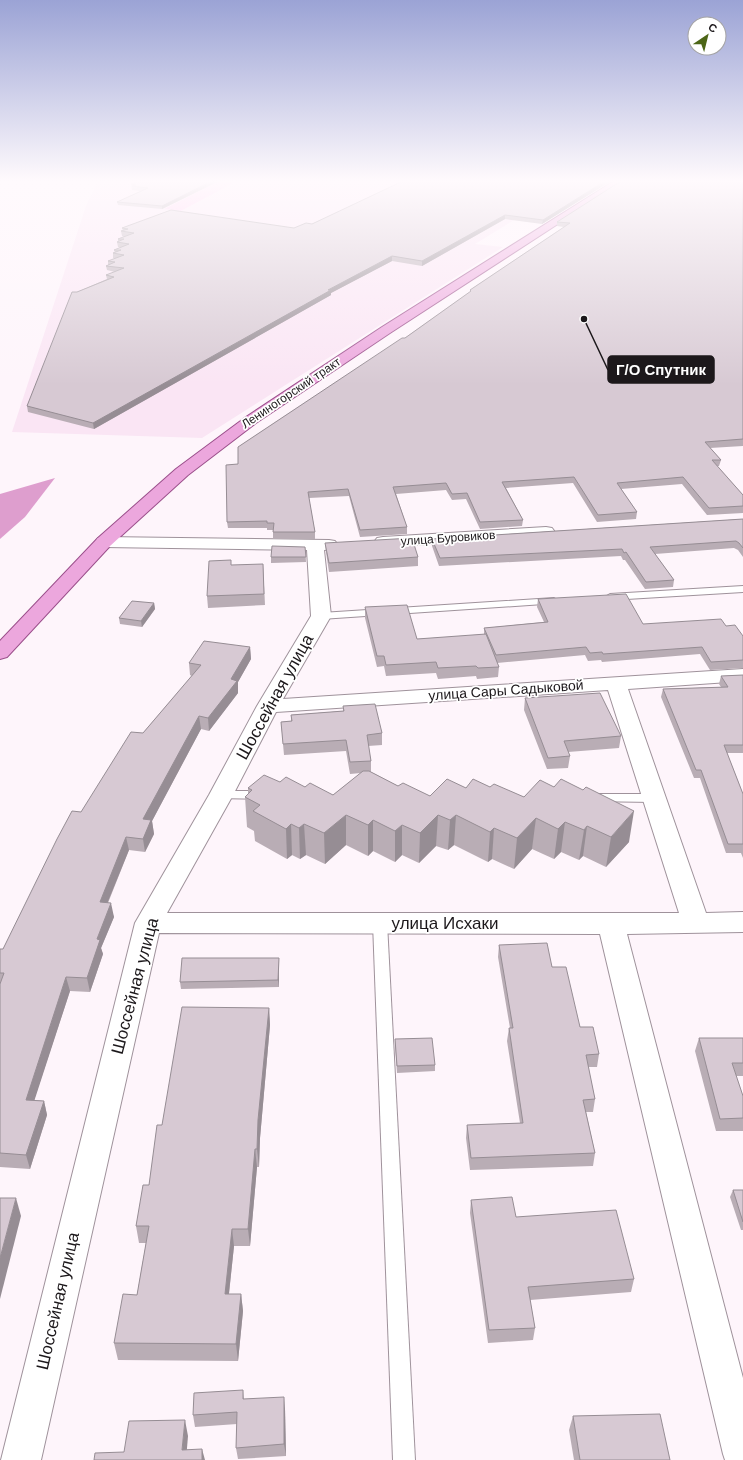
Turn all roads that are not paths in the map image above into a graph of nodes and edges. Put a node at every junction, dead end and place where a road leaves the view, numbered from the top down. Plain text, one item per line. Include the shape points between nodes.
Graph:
1 (513, 249) edge
2 (561, 531) edge
3 (104, 542) junction
4 (370, 543) edge
5 (346, 544) edge
6 (315, 546) junction
7 (743, 589) edge
8 (600, 598) edge
9 (568, 600) edge
10 (321, 616) junction
11 (0, 653) edge
12 (743, 675) edge
13 (616, 683) junction
14 (268, 706) junction
15 (221, 795) junction
16 (276, 796) edge
17 (576, 798) edge
18 (654, 798) junction
19 (743, 922) edge
20 (148, 923) junction
21 (380, 923) junction
22 (696, 923) junction
23 (611, 924) junction
24 (743, 1454) edge
25 (21, 1460) edge
26 (404, 1460) edge

1 - 3 main road, Лениногорский тракт via 251,420 182,472
2 - 4 street, улица Буровиков
3 - 6 street
3 - 11 main road, Лениногорский тракт
5 - 6 street
6 - 10 street
7 - 8 lane
9 - 10 lane
10 - 14 street, Шоссейная улица
12 - 13 street, улица Сары Садыковой
13 - 14 street, улица Сары Садыковой
13 - 18 street
14 - 15 street, Шоссейная улица
15 - 16 lane
15 - 20 street, Шоссейная улица
17 - 18 lane
18 - 22 street
19 - 22 street, улица Исхаки
20 - 21 street, улица Исхаки
20 - 25 street, Шоссейная улица
21 - 23 street, улица Исхаки
21 - 26 lane
22 - 23 street, улица Исхаки
23 - 24 street

